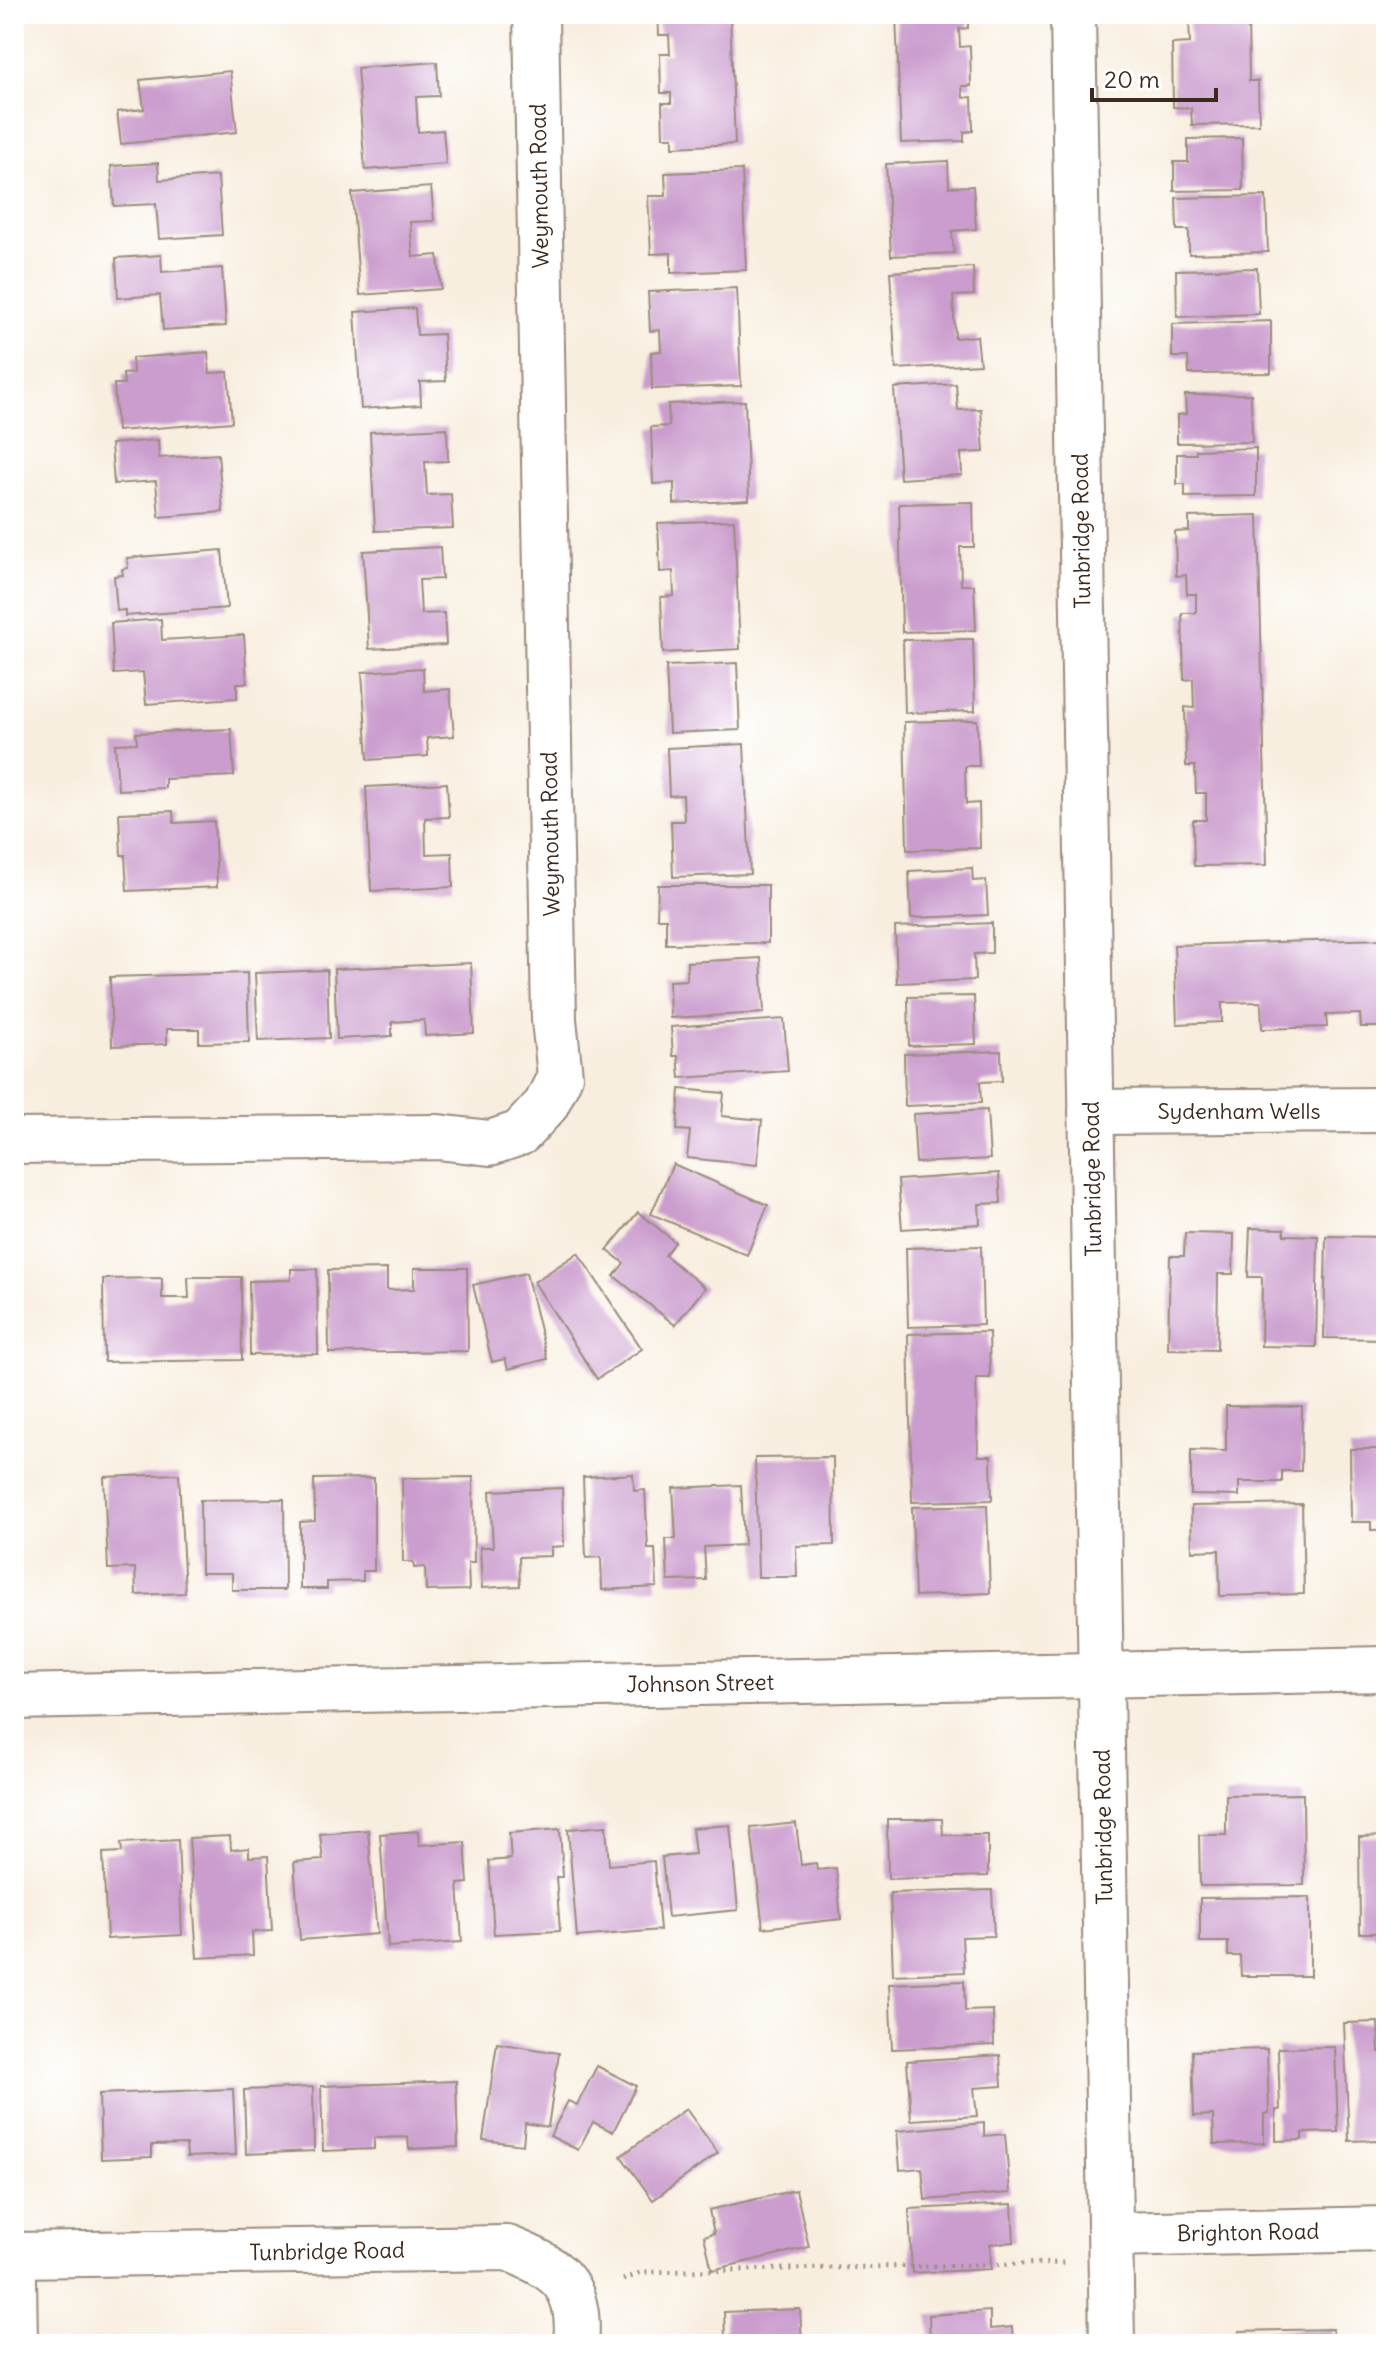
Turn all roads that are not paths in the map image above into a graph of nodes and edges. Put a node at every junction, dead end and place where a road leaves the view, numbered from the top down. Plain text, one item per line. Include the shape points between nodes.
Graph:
1 (536, 14) edge
2 (1073, 14) edge
3 (1386, 1110) edge
4 (1091, 1112) junction
5 (14, 1141) edge
6 (1386, 1669) edge
7 (1101, 1674) junction
8 (14, 1697) edge
9 (1386, 2229) edge
10 (1111, 2235) junction
11 (14, 2255) edge
12 (14, 2278) edge
13 (15, 2344) edge
14 (576, 2344) edge
15 (1112, 2344) edge

1 - 5 street, Weymouth Road via 554,1020 560,1076 546,1105 520,1133 490,1143 438,1137
2 - 4 street, Tunbridge Road
3 - 4 street, Sydenham Wells
4 - 7 street, Tunbridge Road
6 - 7 street, Johnson Street
7 - 8 street, Johnson Street
7 - 10 street, Tunbridge Road
9 - 10 street, Brighton Road
10 - 15 street, Tunbridge Road
11 - 14 street, Tunbridge Road via 507,2248 537,2260 571,2291 579,2318
12 - 13 street

